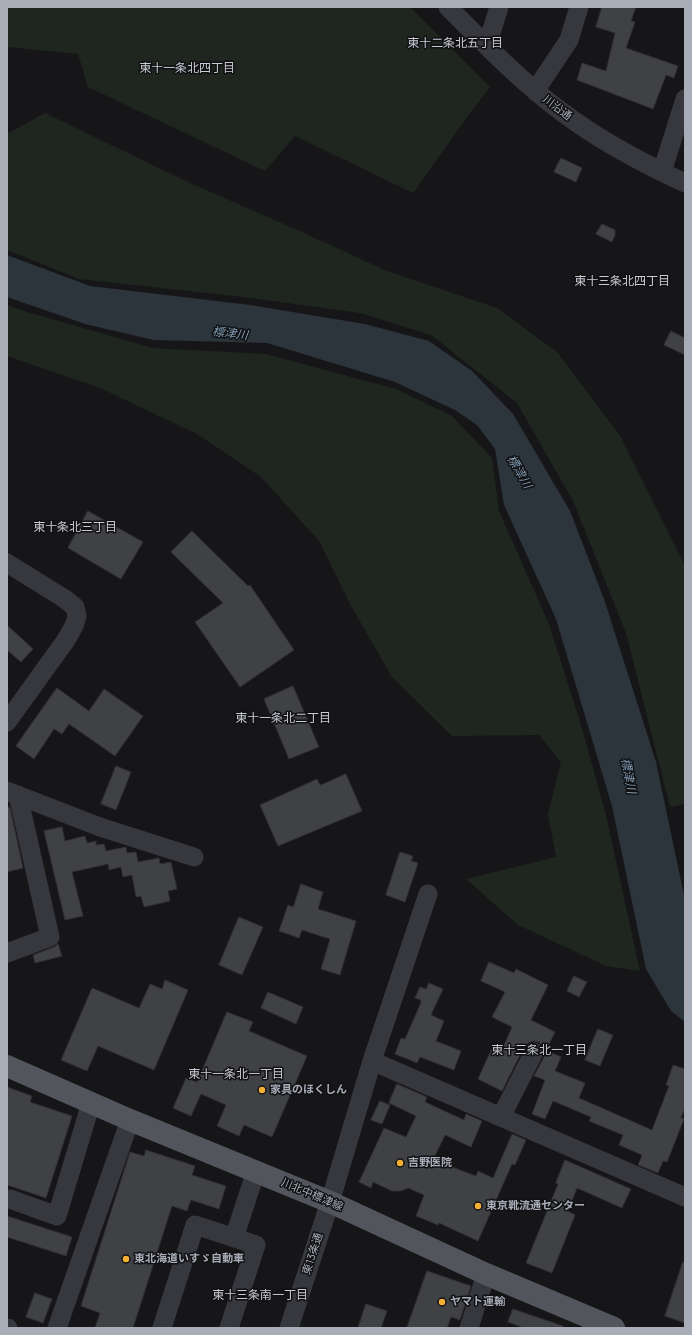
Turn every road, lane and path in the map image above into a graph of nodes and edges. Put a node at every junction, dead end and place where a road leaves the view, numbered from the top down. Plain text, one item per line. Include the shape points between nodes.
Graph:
1 (448, 7) edge
2 (499, 7) edge
3 (579, 7) edge
4 (487, 46) junction
5 (535, 91) junction
6 (685, 99) edge
7 (662, 172) junction
8 (685, 183) edge
9 (7, 562) edge
10 (7, 722) edge
11 (12, 793) edge
12 (194, 857) dead end
13 (428, 894) dead end
14 (7, 953) edge
15 (534, 1052) dead end
16 (372, 1061) junction
17 (7, 1066) edge
18 (91, 1103) junction
19 (501, 1117) junction
20 (130, 1120) junction
21 (256, 1171) junction
22 (685, 1197) edge
23 (10, 1199) dead end
24 (330, 1202) junction
25 (234, 1238) junction
26 (486, 1274) junction
27 (57, 1328) edge
28 (162, 1328) edge
29 (229, 1328) edge
30 (289, 1328) edge
31 (469, 1328) edge
32 (614, 1328) edge

1 - 4 street, 川沿通
2 - 4 street
3 - 5 street via 569,40
4 - 5 street, 川沿通
5 - 7 street, 川沿通 via 594,135
6 - 7 street
7 - 8 street, 川沿通
9 - 10 street via 65,598 75,607 77,616 66,640
11 - 12 street via 100,827
11 - 14 street via 50,937
13 - 16 street, 東13条通
15 - 19 street
16 - 19 street
16 - 24 street, 東13条通
17 - 18 main road, 川北中標津線
18 - 20 main road, 川北中標津線
18 - 23 street via 57,1216
19 - 22 street
20 - 21 main road, 川北中標津線
20 - 27 street
21 - 24 main road, 川北中標津線
21 - 25 street
24 - 26 main road, 川北中標津線
24 - 30 street, 東13条通
25 - 28 street via 195,1225
25 - 29 street via 256,1245
26 - 31 street
26 - 32 main road, 川北中標津線

